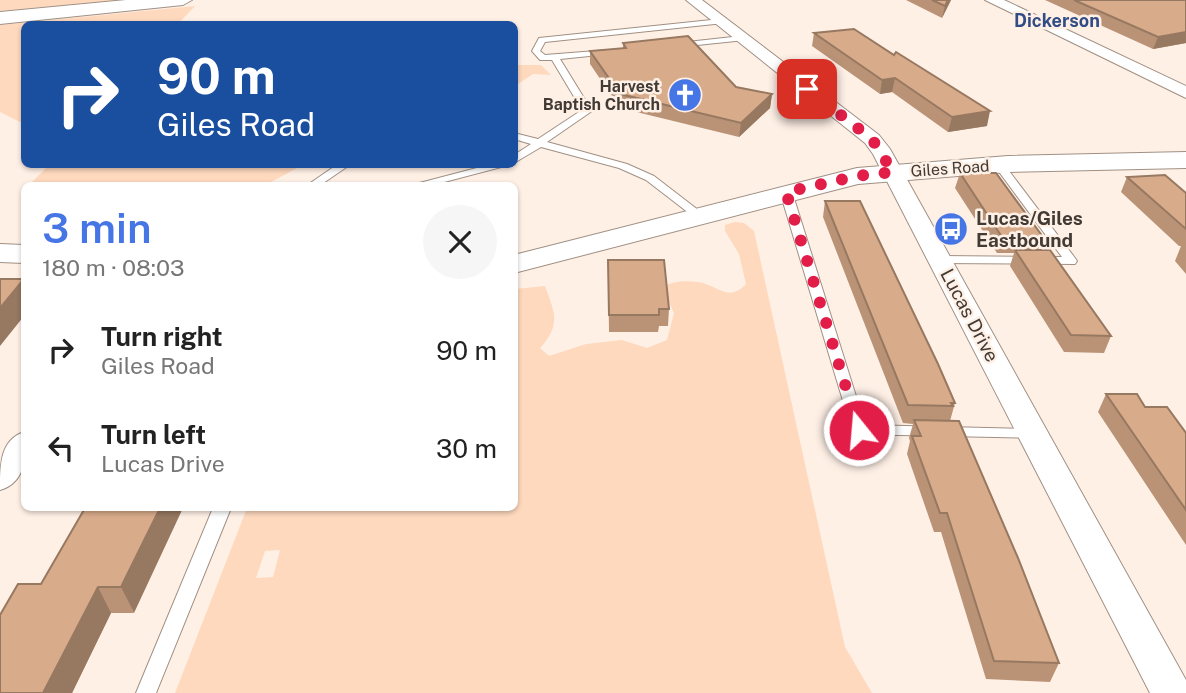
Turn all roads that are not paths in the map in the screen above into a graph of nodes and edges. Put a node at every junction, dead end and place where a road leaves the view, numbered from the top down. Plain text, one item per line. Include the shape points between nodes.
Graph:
1 (183, 0) edge
2 (693, 0) edge
3 (992, 0) edge
4 (0, 18) edge
5 (721, 21) junction
6 (742, 38) junction
7 (662, 46) edge
8 (622, 51) edge
9 (555, 58) junction
10 (1186, 93) edge
11 (518, 137) edge
12 (540, 143) junction
13 (518, 157) edge
14 (1186, 160) edge
15 (999, 164) junction
16 (340, 168) edge
17 (491, 168) edge
18 (893, 172) junction
19 (317, 182) edge
20 (429, 182) edge
21 (786, 192) junction
22 (698, 215) junction
23 (0, 253) edge
24 (21, 254) edge
25 (940, 260) junction
26 (518, 263) edge
27 (1033, 434) junction
28 (21, 447) edge
29 (0, 478) edge
30 (221, 511) edge
31 (146, 693) edge
32 (1171, 693) edge

1 - 4 street
2 - 5 street, Lucas Drive
3 - 10 street
5 - 6 street, Lucas Drive
5 - 9 lane via 542,40 536,51 543,58
6 - 7 lane
6 - 18 street, Lucas Drive via 872,139
8 - 9 lane
9 - 12 lane via 587,111
11 - 12 lane
12 - 13 lane
12 - 22 lane via 650,178
14 - 15 street, Giles Road
15 - 18 street, Giles Road
15 - 25 lane via 1071,261
16 - 19 lane
17 - 20 lane
18 - 21 street, Giles Road
18 - 25 street, Lucas Drive
21 - 22 street, Giles Road
21 - 27 lane via 859,430
22 - 26 street, Giles Road
23 - 24 street
25 - 27 street, Lucas Drive
27 - 32 street, Lucas Drive
28 - 29 street
30 - 31 lane

